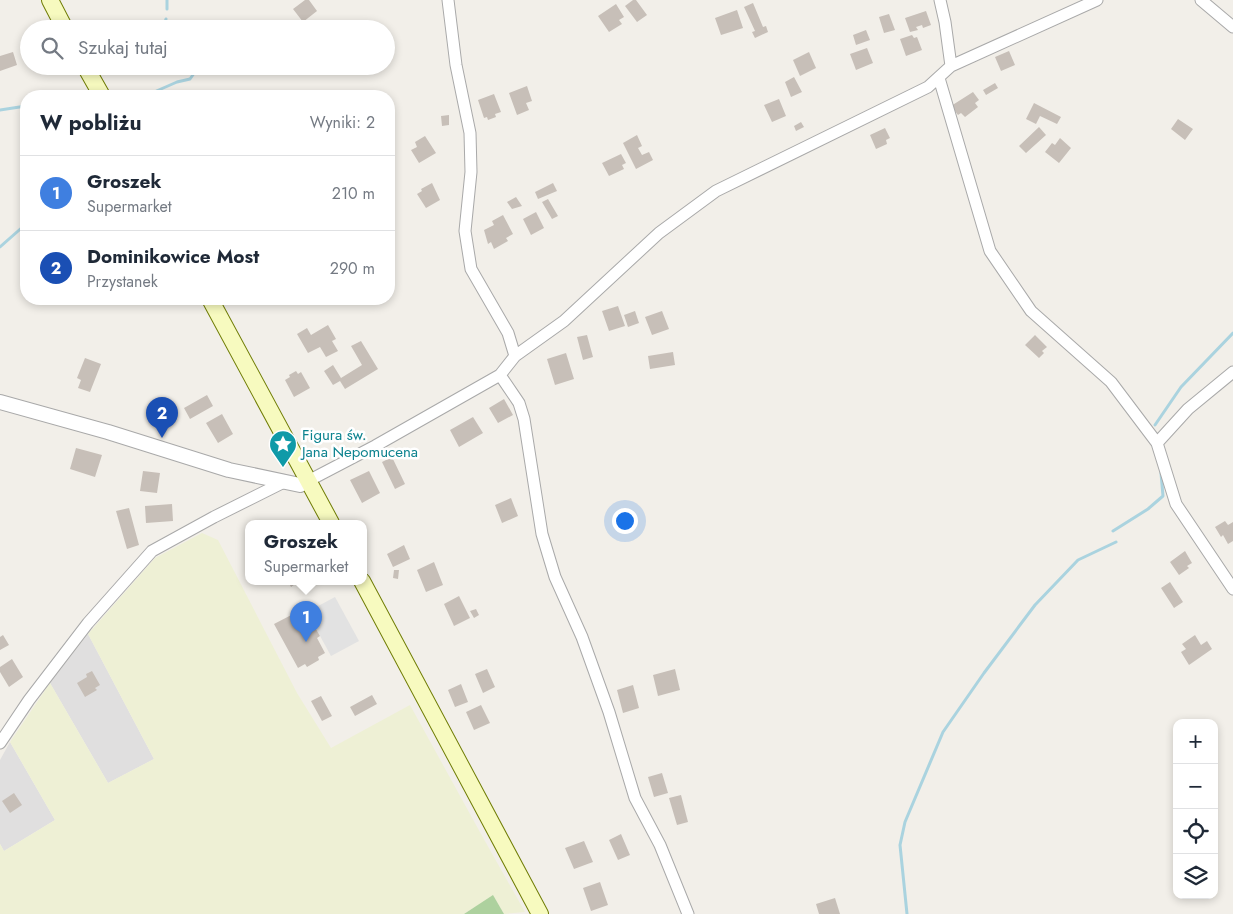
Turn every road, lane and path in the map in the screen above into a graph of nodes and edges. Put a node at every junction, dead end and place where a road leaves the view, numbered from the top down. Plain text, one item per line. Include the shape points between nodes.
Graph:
1 (50, 0) edge
2 (448, 0) edge
3 (940, 0) edge
4 (1097, 0) edge
5 (1201, 0) edge
6 (60, 20) edge
7 (1233, 27) edge
8 (951, 66) junction
9 (90, 75) edge
10 (939, 78) junction
11 (99, 90) edge
12 (213, 305) edge
13 (515, 356) junction
14 (1233, 372) edge
15 (500, 375) junction
16 (0, 402) edge
17 (1158, 443) junction
18 (282, 482) junction
19 (308, 482) junction
20 (329, 520) edge
21 (364, 585) edge
22 (1233, 589) edge
23 (0, 743) edge
24 (540, 914) edge
25 (688, 914) edge

1 - 6 main road
2 - 13 street via 456,65 470,133 472,172 465,231 471,269 508,333
3 - 8 street
4 - 8 street
5 - 7 street
8 - 10 street
9 - 11 main road
10 - 13 street via 928,87 716,191 659,233 564,321
10 - 17 street via 990,251 1031,311 1111,382
12 - 19 main road
13 - 15 street
14 - 17 street via 1188,409
15 - 19 street
15 - 25 street via 519,403 524,419 542,534 555,577 582,637 635,798 660,845
16 - 18 street via 229,470
17 - 22 street via 1176,504
18 - 19 street via 300,486
18 - 23 street via 152,551 88,623
19 - 20 main road
21 - 24 main road

